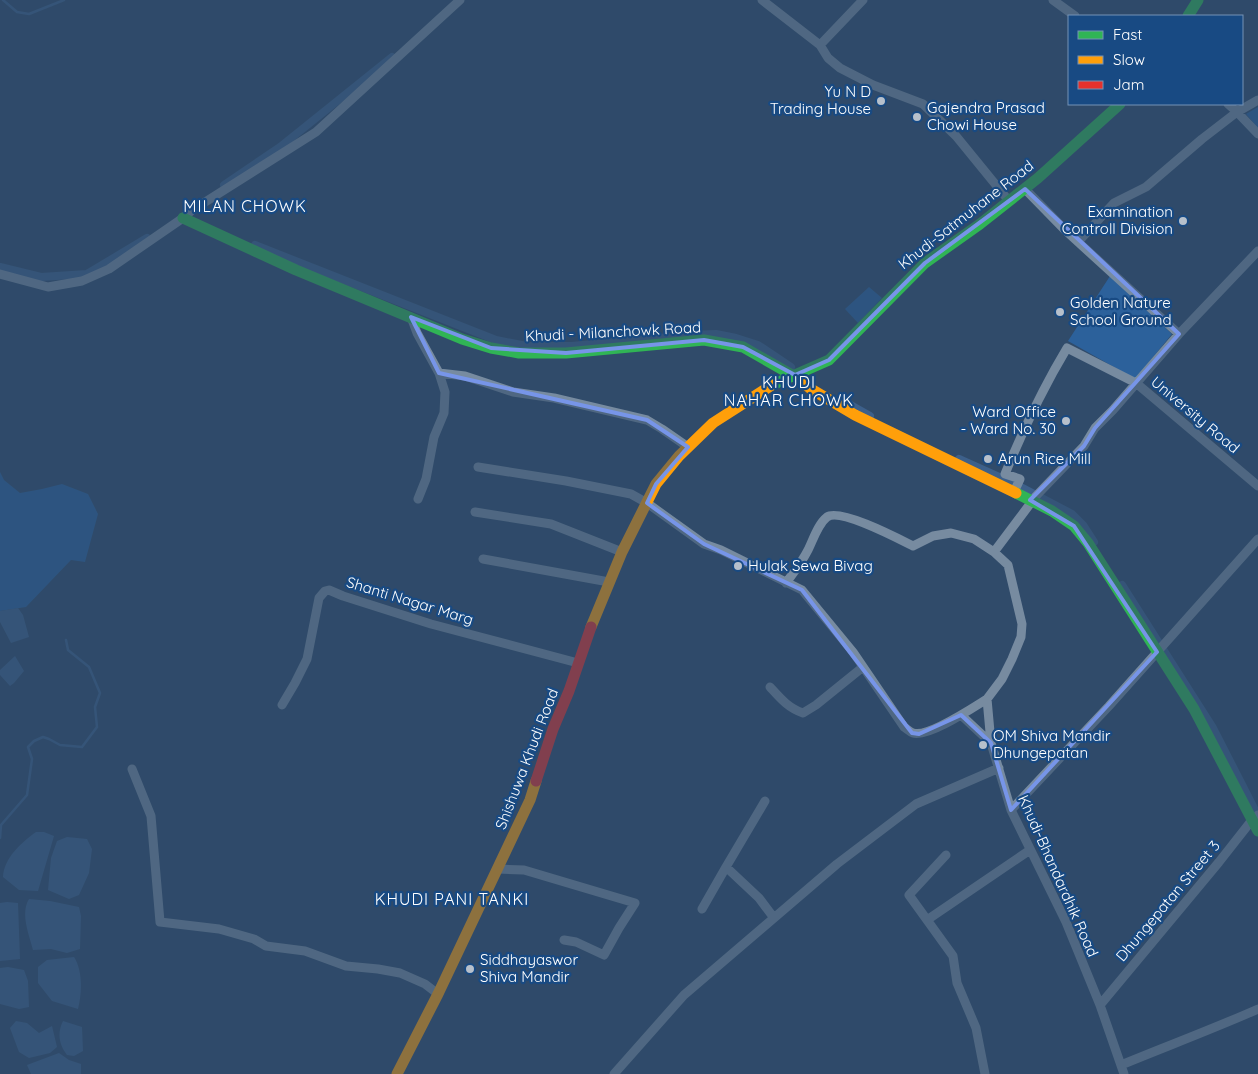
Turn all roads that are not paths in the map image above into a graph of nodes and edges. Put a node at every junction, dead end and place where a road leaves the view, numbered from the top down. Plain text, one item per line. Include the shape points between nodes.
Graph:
1 (460, 0) edge
2 (762, 0) edge
3 (863, 0) edge
4 (1053, 0) edge
5 (1198, 0) edge
6 (1074, 15) edge
7 (1189, 15) edge
8 (820, 46) junction
9 (1258, 100) edge
10 (1119, 105) edge
11 (1229, 105) edge
12 (1238, 112) junction
13 (1258, 134) edge
14 (1025, 189) junction
15 (1009, 201) junction
16 (183, 218) junction
17 (1078, 242) junction
18 (1258, 251) edge
19 (0, 274) edge
20 (411, 317) junction
21 (1178, 334) junction
22 (439, 372) junction
23 (800, 373) junction
24 (1136, 383) junction
25 (688, 447) junction
26 (478, 467) dead end
27 (1258, 486) edge
28 (1014, 492) junction
29 (418, 499) dead end
30 (1031, 501) junction
31 (647, 503) junction
32 (475, 512) dead end
33 (1258, 539) edge
34 (622, 552) junction
35 (994, 552) junction
36 (483, 559) dead end
37 (609, 582) junction
38 (786, 582) junction
39 (1161, 648) junction
40 (578, 663) junction
41 (863, 667) junction
42 (770, 687) dead end
43 (988, 699) junction
44 (282, 705) dead end
45 (961, 715) junction
46 (991, 743) junction
47 (132, 768) dead end
48 (999, 768) junction
49 (765, 801) dead end
50 (1011, 810) junction
51 (1255, 818) edge
52 (1258, 831) edge
53 (1030, 850) junction
54 (946, 855) dead end
55 (726, 867) junction
56 (498, 869) junction
57 (702, 909) dead end
58 (774, 918) junction
59 (928, 920) junction
60 (564, 940) dead end
61 (438, 994) junction
62 (1100, 1005) junction
63 (1258, 1009) edge
64 (1121, 1065) junction
65 (397, 1074) edge
66 (614, 1074) edge
67 (985, 1074) edge
68 (1124, 1074) edge

1 - 16 street via 316,132
2 - 8 street
3 - 8 street
4 - 6 street
5 - 7 street
8 - 15 street via 840,68 923,104 956,136
9 - 12 street
10 - 14 street, Khudi-Satmuhane Road
11 - 12 street
12 - 13 street
12 - 17 street via 1146,187 1114,203
14 - 15 street, Khudi-Satmuhane Road
14 - 17 street
15 - 23 street, Khudi-Satmuhane Road via 925,263 829,360
16 - 19 street via 109,269 82,282 48,287
16 - 20 street, Khudi - Milanchowk Road via 296,270
17 - 21 street
18 - 21 street
20 - 22 street
20 - 23 street, Khudi - Milanchowk Road via 491,348 519,353 566,353 704,340 743,347
21 - 24 street
22 - 25 street via 465,376 513,392 554,398 646,420
22 - 29 street via 445,392 444,413 434,437 426,479
23 - 25 street, Khudi-Satmuhane Road via 764,388 713,423
23 - 28 street, Khudi - Milanchowk Road via 811,388 855,415
24 - 27 street, University Road
24 - 28 street, University Road via 1067,348 1028,420 1005,474 1020,479
24 - 30 street via 1095,428 1084,446
25 - 31 street, Shishuwa Khudi Road via 656,484
26 - 31 street via 631,494
28 - 30 street, Khudi - Milanchowk Road
30 - 35 street
30 - 39 street, Khudi - Milanchowk Road via 1074,526
31 - 34 street, Shishuwa Khudi Road
31 - 38 street via 704,544
32 - 34 street via 551,524
33 - 39 street
34 - 37 street, Shishuwa Khudi Road
35 - 38 street via 974,539 952,533 933,536 914,546 837,514 828,516 821,524
35 - 43 street via 1008,566 1022,624 1021,637 1012,659
36 - 37 street
37 - 40 street, Shishuwa Khudi Road
38 - 41 street via 802,590
39 - 50 street
39 - 51 street, Khudi - Milanchowk Road
40 - 44 street, Shanti Nagar Marg via 431,624 329,590 319,598 307,659
40 - 56 street, Shishuwa Khudi Road via 530,800
41 - 42 street via 803,713 785,704
41 - 45 street via 904,727 912,733 919,734
43 - 45 street
43 - 46 street, Khudi-Bhandardhik Road
45 - 46 street
46 - 48 street, Khudi-Bhandardhik Road
47 - 61 street via 151,816 160,922 219,929 254,939 266,946 305,951 346,966 400,973
48 - 50 street, Khudi-Bhandardhik Road
48 - 58 street via 916,804 837,864
49 - 55 street
50 - 53 street, Khudi-Bhandardhik Road
51 - 52 street, Khudi - Milanchowk Road
51 - 62 street, Dhungepatan Street 3
53 - 59 street
53 - 62 street, Khudi-Bhandardhik Road via 1066,922
54 - 59 street via 909,895
55 - 57 street
55 - 58 street
56 - 60 street via 524,870 636,903 604,955
56 - 61 street, Shishuwa Khudi Road
58 - 66 street via 684,995
59 - 67 street via 953,956 957,983 976,1028
61 - 65 street, Shishuwa Khudi Road
62 - 64 street, Khudi-Bhandardhik Road
63 - 64 street
64 - 68 street, Khudi-Bhandardhik Road

